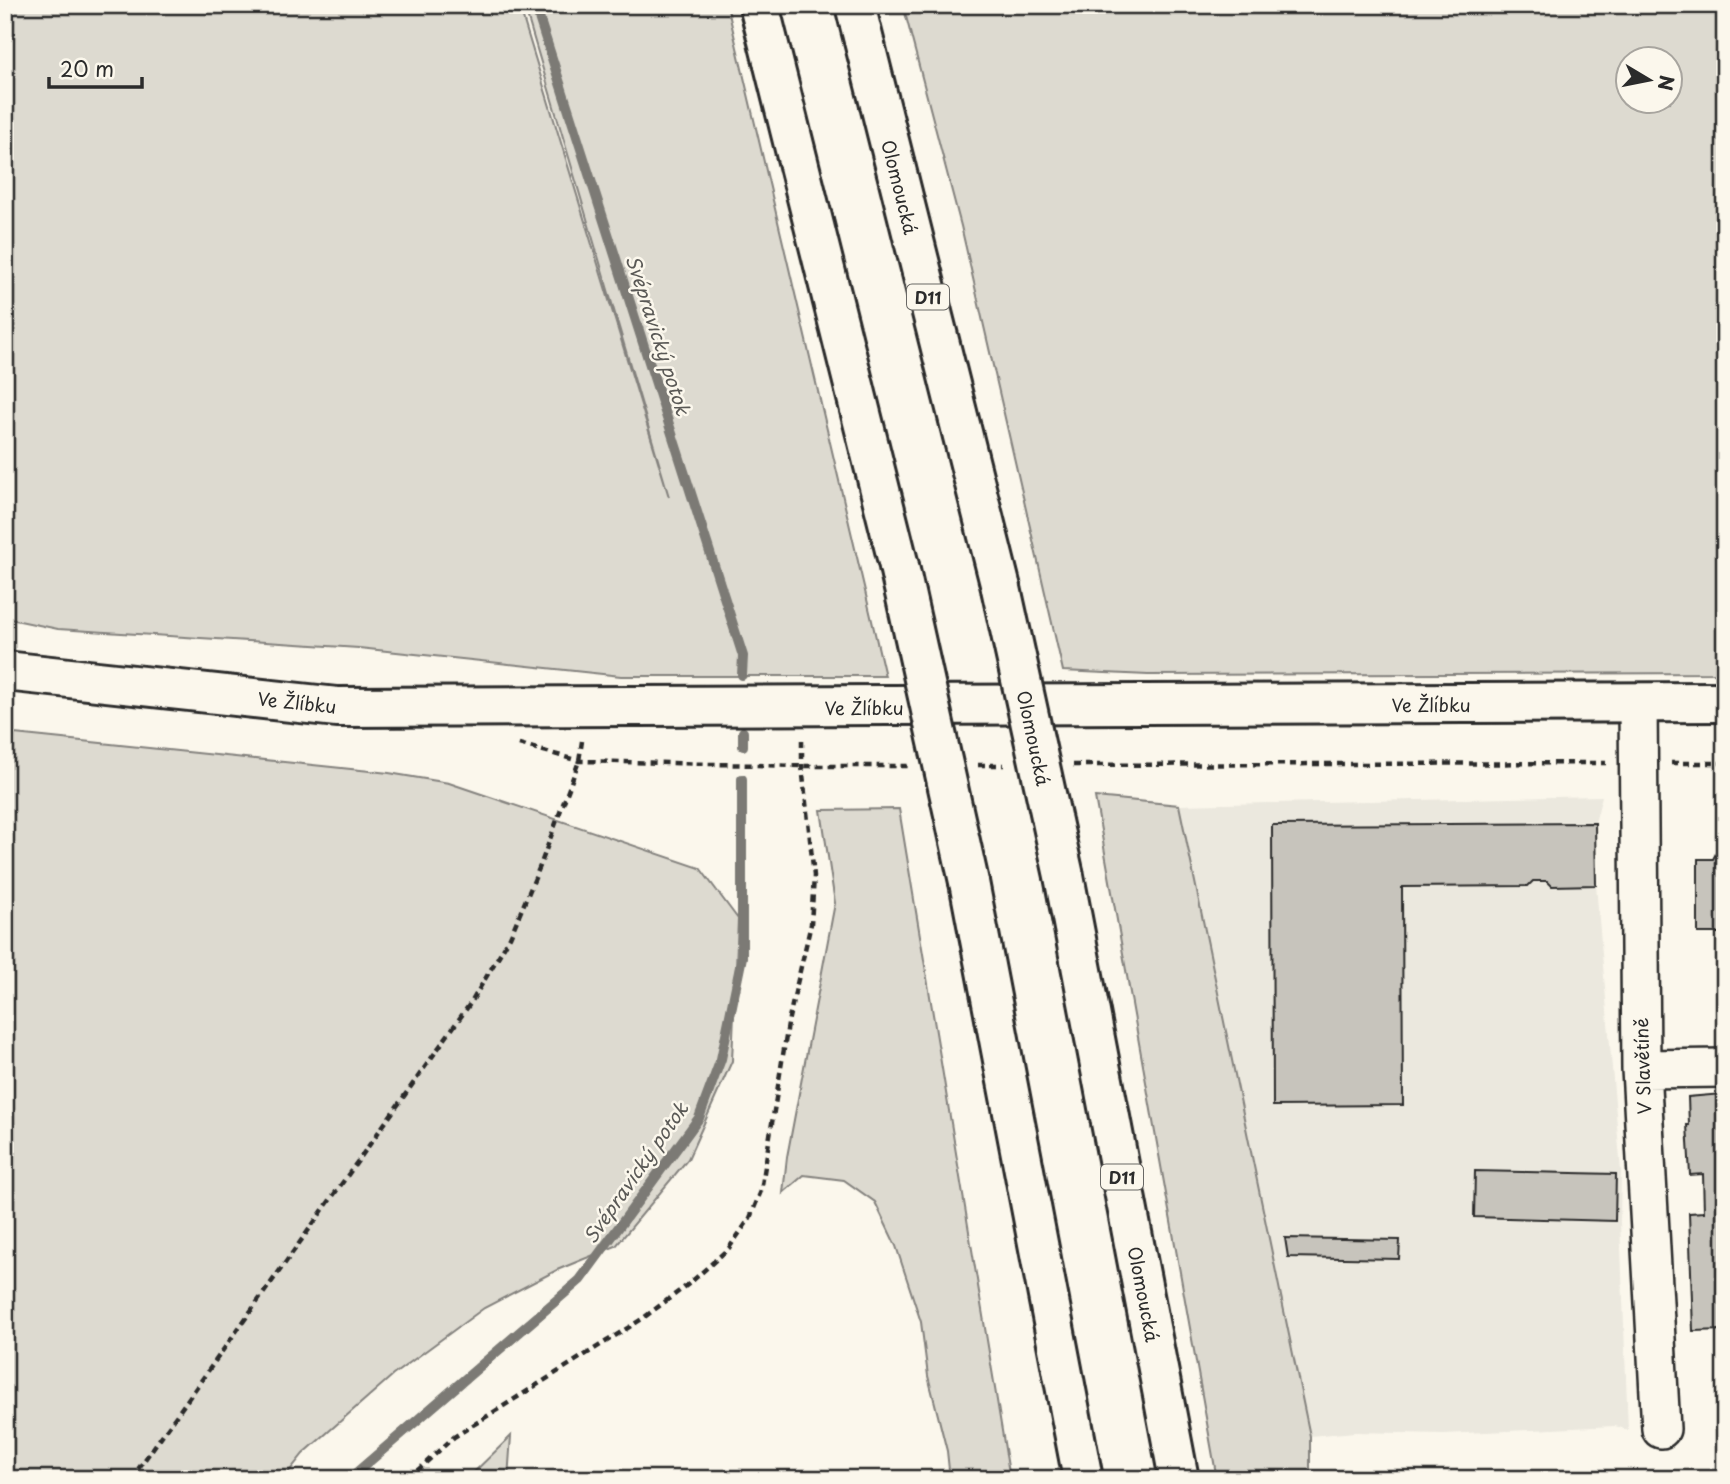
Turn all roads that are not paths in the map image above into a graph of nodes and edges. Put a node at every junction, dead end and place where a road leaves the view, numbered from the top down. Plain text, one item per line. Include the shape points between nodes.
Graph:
1 (759, 5) edge
2 (855, 5) edge
3 (5, 671) edge
4 (1725, 702) edge
5 (1638, 703) junction
6 (1725, 1068) edge
7 (1641, 1069) junction
8 (1661, 1429) dead end
9 (1083, 1479) edge
10 (1179, 1479) edge

1 - 9 main road, bridge via 900,566 969,882
2 - 10 main road, Olomoucká / D11, bridge via 1001,588 1064,876
3 - 5 main road, Ve Žlíbku via 337,707
4 - 5 main road, Ve Žlíbku
5 - 7 street, V Slavětíně
6 - 7 street, V Slavětíně
7 - 8 street, V Slavětíně

